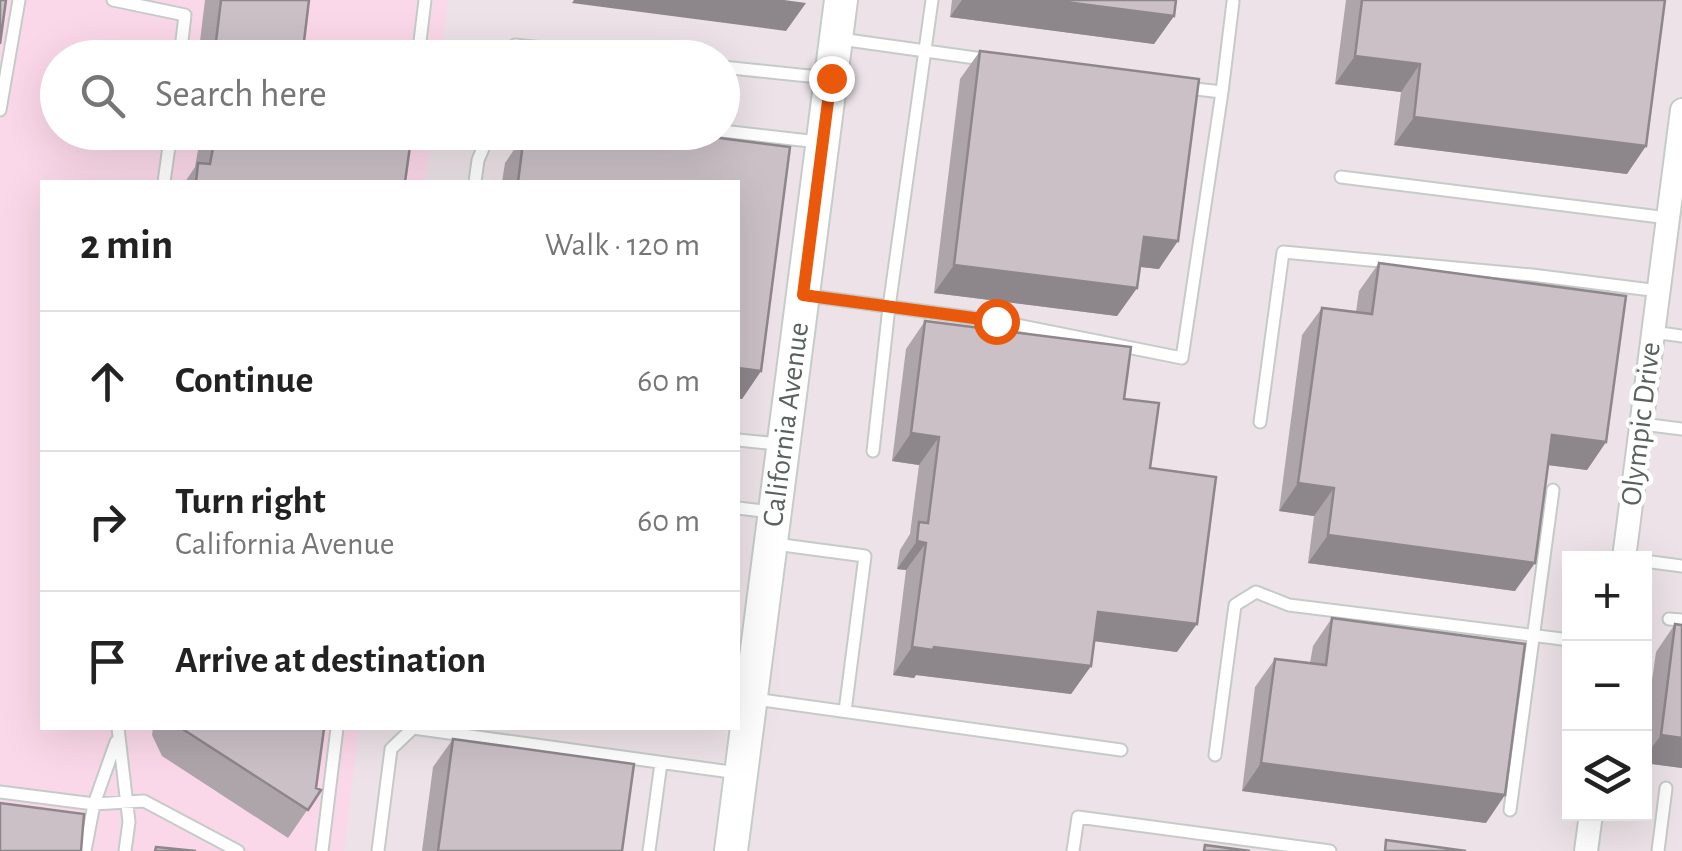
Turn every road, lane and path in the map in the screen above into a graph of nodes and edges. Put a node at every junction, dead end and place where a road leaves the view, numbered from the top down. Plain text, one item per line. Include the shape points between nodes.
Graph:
1 (19, 0) edge
2 (113, 0) edge
3 (426, 0) edge
4 (841, 0) edge
5 (932, 0) edge
6 (1233, 2) dead end
7 (836, 38) junction
8 (182, 40) edge
9 (420, 40) edge
10 (926, 51) junction
11 (1005, 62) edge
12 (740, 69) edge
13 (831, 78) junction
14 (1182, 87) edge
15 (1222, 92) junction
16 (0, 110) edge
17 (1682, 110) edge
18 (740, 133) edge
19 (822, 143) junction
20 (168, 150) edge
21 (482, 150) edge
22 (1341, 177) dead end
23 (164, 180) edge
24 (476, 180) edge
25 (1668, 218) junction
26 (1658, 291) junction
27 (803, 295) junction
28 (889, 307) junction
29 (1653, 332) junction
30 (1682, 336) edge
31 (1260, 422) dead end
32 (1642, 424) junction
33 (1682, 429) edge
34 (740, 440) edge
35 (784, 445) junction
36 (873, 451) dead end
37 (1553, 490) dead end
38 (740, 509) edge
39 (773, 528) junction
40 (1625, 551) edge
41 (1652, 562) edge
42 (1682, 565) edge
43 (1535, 636) junction
44 (1562, 639) edge
45 (751, 698) junction
46 (845, 712) junction
47 (337, 730) edge
48 (410, 730) edge
49 (426, 730) edge
50 (118, 732) edge
51 (1121, 750) dead end
52 (1216, 754) dead end
53 (660, 763) junction
54 (741, 774) junction
55 (1666, 788) dead end
56 (0, 792) edge
57 (127, 802) junction
58 (94, 804) junction
59 (1510, 810) edge
60 (1590, 821) edge
61 (86, 851) edge
62 (125, 851) edge
63 (238, 851) edge
64 (322, 851) edge
65 (378, 851) edge
66 (649, 851) edge
67 (731, 851) edge
68 (1073, 851) edge
69 (1330, 851) edge
70 (1586, 851) edge
71 (1658, 851) edge

1 - 16 lane
2 - 8 lane via 185,15
3 - 9 lane
4 - 7 main road, California Avenue
5 - 10 lane
6 - 15 lane
7 - 10 lane
7 - 13 main road, California Avenue
10 - 11 lane
10 - 28 lane
12 - 13 lane
13 - 19 main road, California Avenue
14 - 15 lane
15 - 28 lane via 1182,358
17 - 25 street, Olympic Drive
18 - 19 lane
19 - 27 main road, California Avenue
20 - 23 lane
21 - 24 lane
22 - 25 lane
25 - 26 street, Olympic Drive
26 - 29 street, Olympic Drive
26 - 31 lane via 1283,252
27 - 28 lane
27 - 35 main road, California Avenue
28 - 36 lane
29 - 30 lane
29 - 32 street, Olympic Drive
32 - 33 lane
32 - 40 street, Olympic Drive
34 - 35 lane
35 - 39 main road, California Avenue
37 - 43 lane
38 - 39 lane
39 - 45 main road, California Avenue
39 - 46 lane via 865,556
41 - 42 lane
43 - 44 lane
43 - 52 lane via 1289,605 1256,592 1235,604
43 - 59 lane
45 - 46 lane
45 - 54 main road, California Avenue
46 - 51 lane
47 - 64 lane
48 - 65 lane via 391,749
49 - 53 lane
50 - 57 lane
50 - 58 lane
53 - 54 lane
53 - 66 lane
54 - 67 main road, California Avenue
55 - 71 lane
56 - 58 lane
57 - 58 lane
57 - 62 lane
57 - 63 lane via 144,800
58 - 61 lane
60 - 70 street
68 - 69 lane via 1078,817

